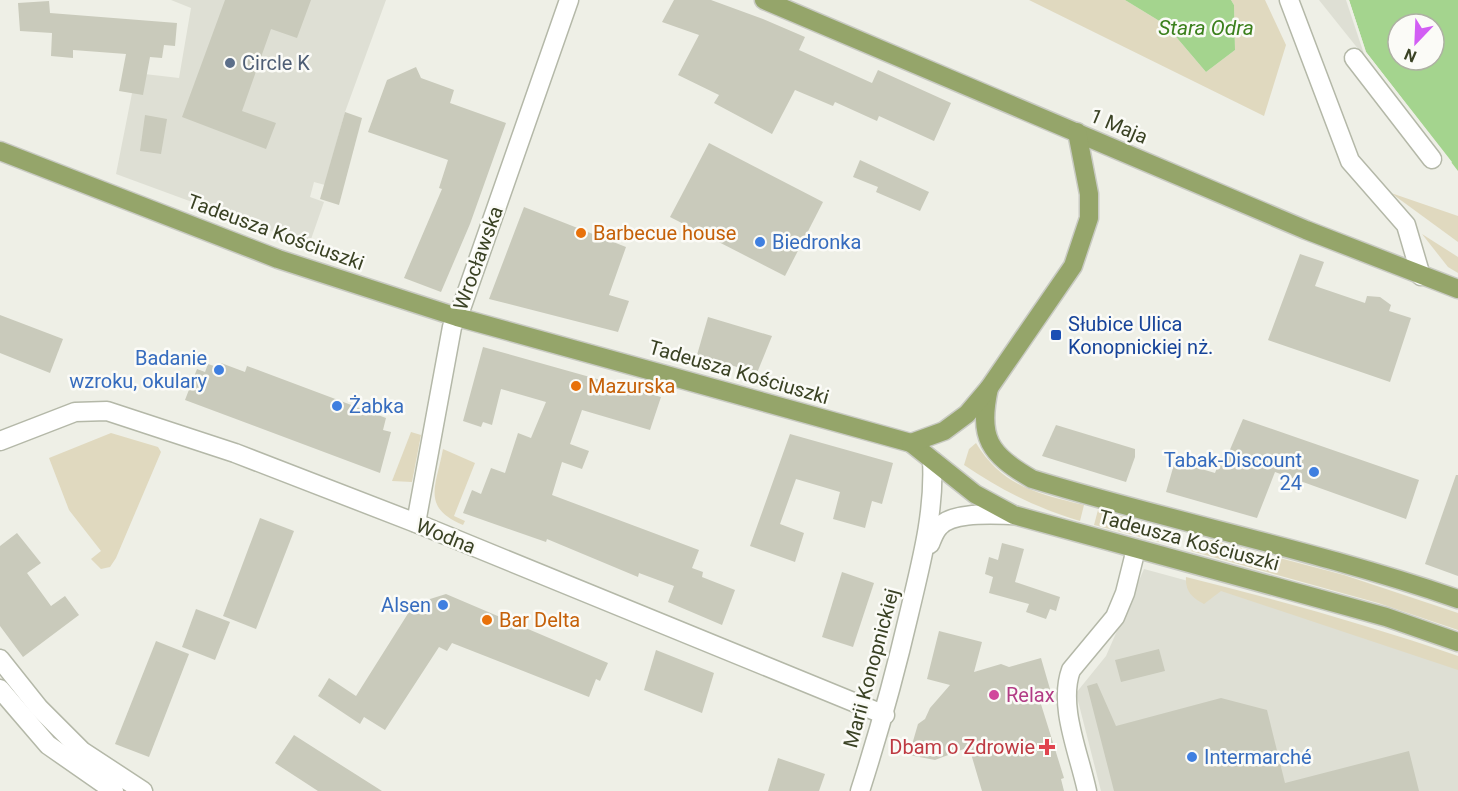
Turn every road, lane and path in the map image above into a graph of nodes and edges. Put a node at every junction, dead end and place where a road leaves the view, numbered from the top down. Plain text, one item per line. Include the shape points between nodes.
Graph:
1 (569, 0) edge
2 (764, 0) edge
3 (1289, 0) edge
4 (1354, 58) dead end
5 (1077, 132) junction
6 (0, 151) edge
7 (1432, 159) dead end
8 (1421, 276) junction
9 (1458, 289) edge
10 (457, 317) junction
11 (989, 388) junction
12 (0, 441) edge
13 (911, 443) junction
14 (932, 459) junction
15 (1014, 515) junction
16 (416, 523) junction
17 (1136, 549) junction
18 (923, 556) junction
19 (1458, 599) edge
20 (1458, 642) edge
21 (0, 659) edge
22 (0, 689) edge
23 (885, 716) junction
24 (114, 791) edge
25 (143, 791) edge
26 (860, 791) edge
27 (1087, 791) edge

1 - 10 street, Wrocławska
2 - 5 main road, 1 Maja
3 - 8 street via 1350,160 1406,225
4 - 7 street via 1394,121
5 - 8 main road, 1 Maja
5 - 11 main road via 1089,194 1089,218 1081,247 1073,266
6 - 10 main road, Tadeusza Kościuszki via 278,259
8 - 9 main road, 1 Maja
10 - 13 main road, Tadeusza Kościuszki
10 - 16 street, Wrocławska via 449,341
11 - 13 main road via 968,414 944,431
11 - 19 main road, Tadeusza Kościuszki via 983,416 986,437 1009,466 1032,479 1396,577
12 - 16 street, Wodna via 75,412 107,411 235,453
13 - 14 main road, Tadeusza Kościuszki
14 - 15 main road, Tadeusza Kościuszki via 975,494
14 - 18 street, Marii Konopnickiej via 933,490
15 - 17 main road, Tadeusza Kościuszki
15 - 18 street, Marii Konopnickiej via 982,514 940,525
16 - 23 street, Wodna
17 - 20 main road, Tadeusza Kościuszki via 1386,617
17 - 27 street via 1115,617 1067,680 1065,701
18 - 23 street, Marii Konopnickiej
21 - 25 street via 39,708 82,751
22 - 24 street via 48,745
23 - 26 street, Marii Konopnickiej

